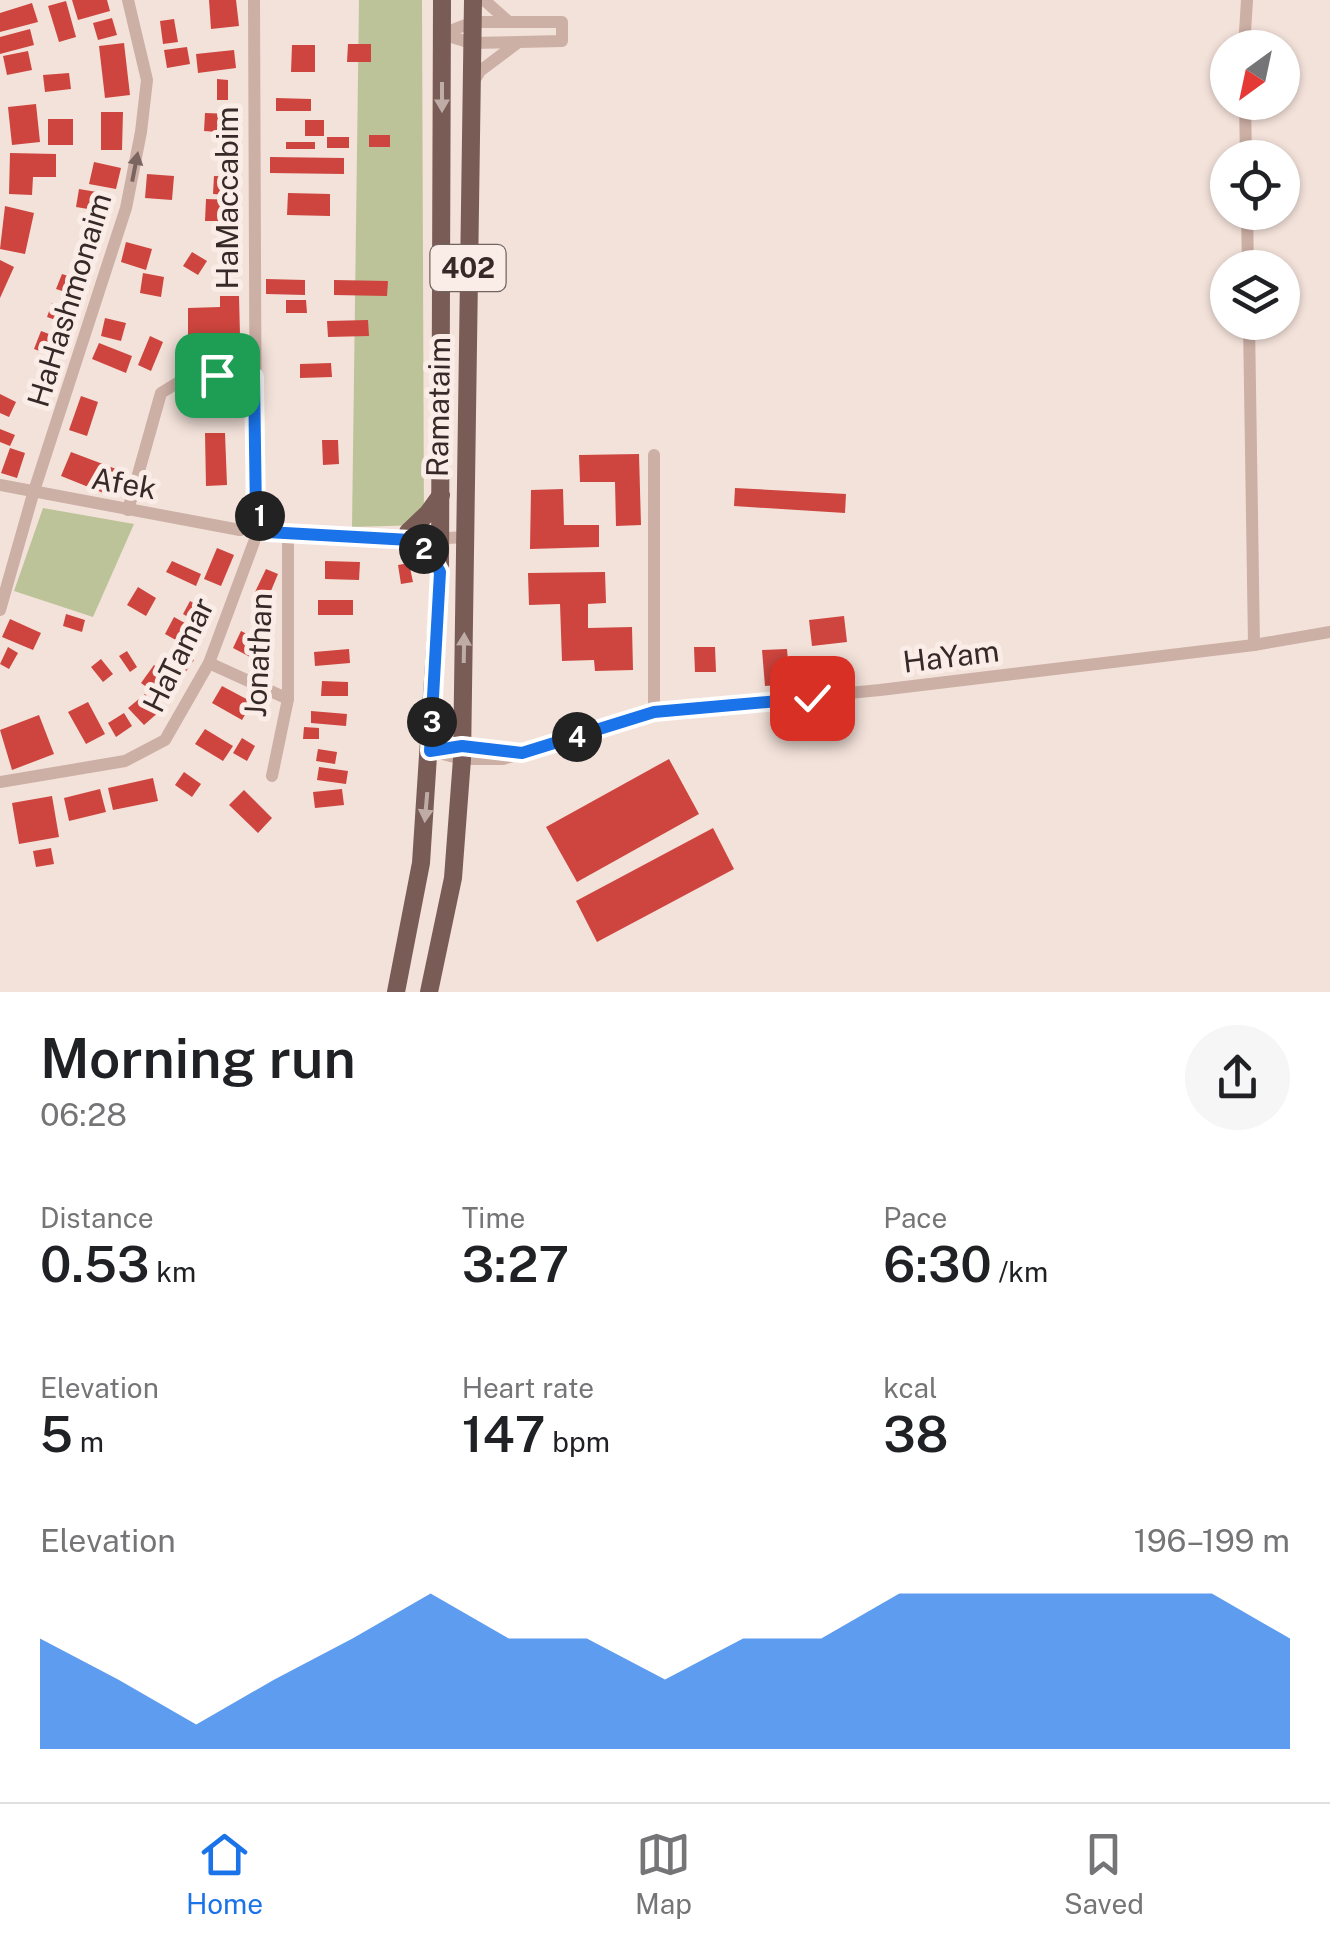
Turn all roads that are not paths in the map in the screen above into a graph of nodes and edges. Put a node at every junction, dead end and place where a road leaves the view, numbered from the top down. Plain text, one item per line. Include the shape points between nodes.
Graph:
1 (128, 0) edge
2 (254, 0) edge
3 (442, 0) edge
4 (474, 0) edge
5 (484, 0) edge
6 (1248, 0) edge
7 (473, 22) junction
8 (509, 22) junction
9 (1246, 30) edge
10 (442, 34) junction
11 (470, 43) junction
12 (518, 43) junction
13 (470, 91) junction
14 (1248, 340) edge
15 (254, 377) junction
16 (654, 455) dead end
17 (0, 486) edge
18 (33, 494) junction
19 (441, 494) junction
20 (128, 510) junction
21 (256, 515) junction
22 (240, 530) junction
23 (267, 532) junction
24 (288, 536) junction
25 (409, 536) junction
26 (440, 536) junction
27 (466, 537) junction
28 (254, 542) junction
29 (440, 572) junction
30 (0, 610) edge
31 (1330, 632) edge
32 (1254, 645) junction
33 (209, 663) junction
34 (288, 699) junction
35 (654, 712) junction
36 (430, 751) junction
37 (462, 752) junction
38 (272, 776) dead end
39 (0, 782) edge
40 (396, 992) edge
41 (428, 992) edge

18 -> 1 street, HaHashmonaim via 136,163 147,80
2 - 15 street, HaMaccabim
3 - 10 main road, Ramataim / 402
4 - 7 main road, Ramataim / 402
5 - 8 street
6 - 9 street
7 - 8 street
7 - 10 street
7 - 11 main road, Ramataim / 402
8 - 12 street via 562,22 562,41
10 - 11 street
10 -> 19 main road, Ramataim / 402
11 - 12 street
11 - 13 main road, Ramataim / 402
12 - 13 street via 480,71
13 - 27 main road, Ramataim / 402
14 - 32 street
15 - 20 street via 187,377 161,393
15 - 21 street, HaMaccabim
16 - 35 street
17 - 18 street, Afek
18 - 20 street, Afek
18 - 30 street, HaHashmonaim
19 - 25 main road
19 - 26 main road, Ramataim / 402
20 - 22 street, Afek
21 - 22 street via 244,518
21 - 23 street
22 - 28 street
23 - 24 street
23 - 28 street
24 - 25 street
24 - 34 street, Jonathan
25 - 26 street
25 - 29 main road
26 - 27 street
26 - 29 main road, Ramataim / 402
37 -> 27 main road, Ramataim / 402
28 - 33 street, HaTamar
29 - 36 main road, Ramataim / 402
31 - 32 street, HaYam
32 - 35 street, HaYam
33 - 34 street
33 - 39 street, HaTamar via 165,740 125,761
34 - 38 street, Jonathan
35 - 37 street, HaYam via 522,753
36 - 37 street, HaYam
36 -> 40 main road, Ramataim / 402 via 421,863
37 - 41 main road, Ramataim / 402 via 453,878

